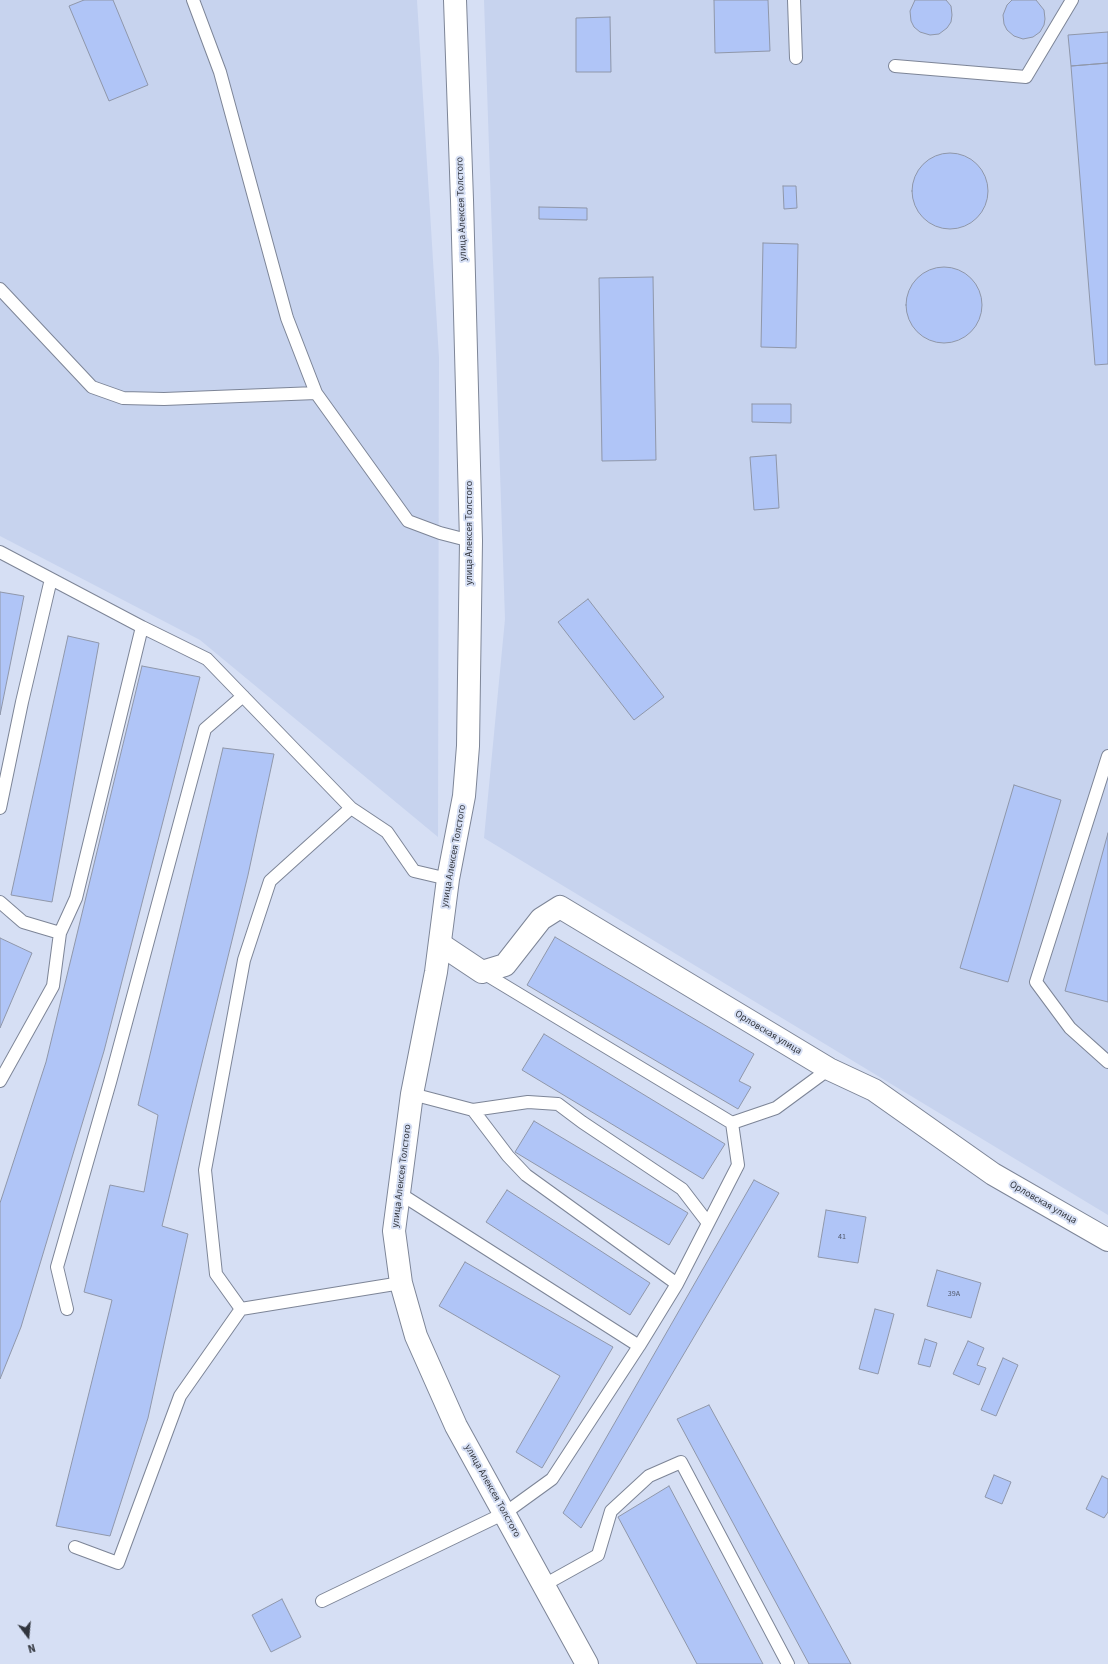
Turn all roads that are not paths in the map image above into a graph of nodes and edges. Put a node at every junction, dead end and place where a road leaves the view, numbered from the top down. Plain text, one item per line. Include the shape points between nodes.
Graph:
1 (193, 0) edge
2 (455, 0) edge
3 (794, 0) edge
4 (1072, 0) edge
5 (796, 58) dead end
6 (895, 66) dead end
7 (0, 289) edge
8 (316, 393) junction
9 (471, 542) junction
10 (0, 552) edge
11 (51, 579) junction
12 (142, 627) junction
13 (243, 696) junction
14 (1108, 756) edge
15 (0, 808) edge
16 (351, 808) junction
17 (448, 879) junction
18 (0, 902) edge
19 (60, 933) junction
20 (440, 944) junction
21 (482, 972) junction
22 (1108, 1062) edge
23 (829, 1069) junction
24 (0, 1081) edge
25 (412, 1094) junction
26 (473, 1110) junction
27 (732, 1123) junction
28 (399, 1193) junction
29 (708, 1223) junction
30 (1108, 1240) edge
31 (401, 1283) junction
32 (677, 1284) junction
33 (67, 1309) dead end
34 (241, 1309) junction
35 (640, 1346) junction
36 (505, 1513) junction
37 (75, 1547) dead end
38 (544, 1584) junction
39 (322, 1601) dead end
40 (587, 1664) edge
41 (788, 1664) edge

1 - 8 lane via 220,72 286,318
2 - 9 street, улица Алексея Толстого
3 - 5 lane
4 - 6 lane via 1026,77
7 - 8 lane via 92,387 123,398 164,399
8 - 9 lane via 408,521
9 - 17 street, улица Алексея Толстого via 468,746 464,796
10 - 11 lane
11 - 12 lane
11 - 15 lane
12 - 13 lane via 207,660
12 - 19 lane via 76,898
13 - 16 lane
13 - 33 lane via 205,729 110,1082 57,1267
14 - 22 lane via 1036,982 1070,1028
16 - 17 lane via 387,832 414,871
16 - 34 lane via 270,881 244,960 205,1170 216,1274
17 - 20 street, улица Алексея Толстого
18 - 19 lane via 23,922
19 - 24 lane via 53,986
20 - 21 street
20 - 25 street, улица Алексея Толстого
21 - 23 street, Орловская улица via 505,965 541,919 560,907
21 - 27 lane
23 - 27 lane via 776,1108
23 - 30 street, Орловская улица via 874,1090 993,1174
25 - 26 lane
25 - 28 street, улица Алексея Толстого
26 - 29 lane via 528,1102 558,1104 682,1189
26 - 32 lane via 526,1175
27 - 29 lane via 738,1165
28 - 31 street, улица Алексея Толстого via 394,1232
28 - 35 lane
29 - 32 lane
31 - 34 lane
31 - 36 street, улица Алексея Толстого via 416,1336 456,1426
32 - 35 lane
34 - 37 lane via 180,1396 118,1563
35 - 36 lane via 552,1479
36 - 38 street, улица Алексея Толстого
36 - 39 lane
38 - 40 street, улица Алексея Толстого
38 - 41 lane via 598,1555 611,1511 649,1476 681,1462

